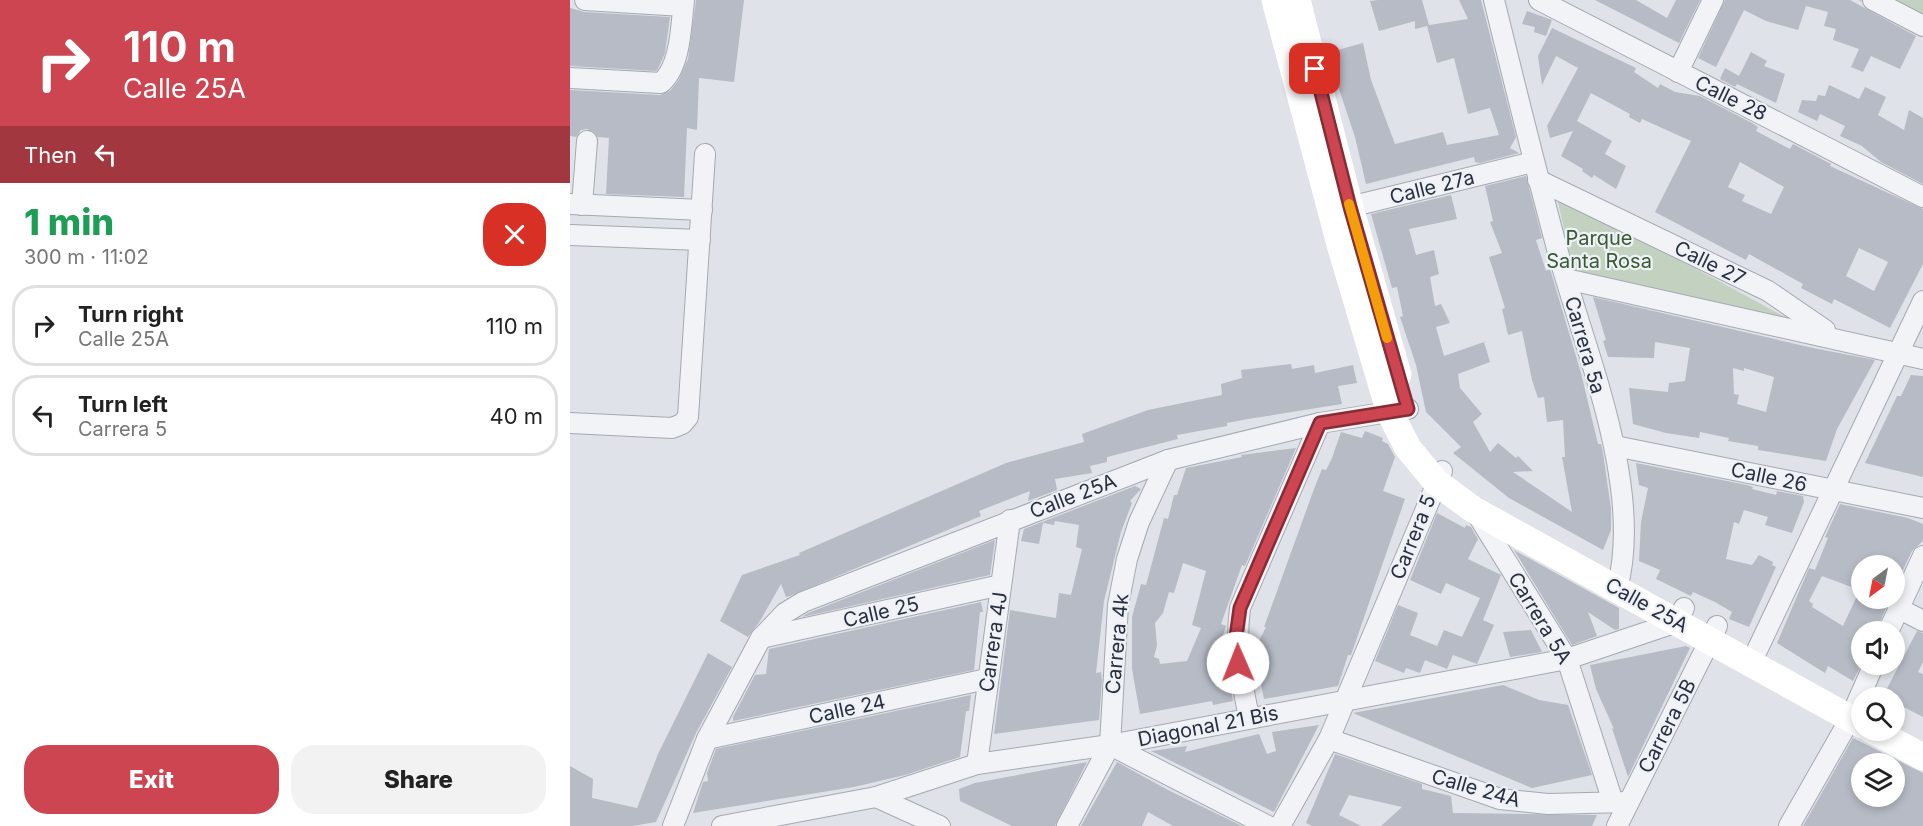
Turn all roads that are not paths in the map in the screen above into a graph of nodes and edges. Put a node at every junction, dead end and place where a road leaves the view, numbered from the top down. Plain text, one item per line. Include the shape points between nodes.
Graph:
1 (585, 0) edge
2 (1275, 0) edge
3 (1297, 0) edge
4 (1494, 0) edge
5 (1539, 0) edge
6 (1713, 0) edge
7 (1873, 0) edge
8 (683, 3) edge
9 (1923, 26) edge
10 (1678, 72) junction
11 (570, 78) edge
12 (586, 141) dead end
13 (705, 154) dead end
14 (1536, 171) junction
15 (1923, 197) edge
16 (576, 204) edge
17 (1341, 209) junction
18 (702, 210) junction
19 (570, 235) edge
20 (700, 240) junction
21 (1566, 279) junction
22 (1923, 301) edge
23 (1844, 339) junction
24 (1899, 354) junction
25 (1923, 359) edge
26 (1399, 411) junction
27 (570, 423) edge
28 (1320, 423) junction
29 (1615, 446) junction
30 (1168, 460) junction
31 (1439, 477) junction
32 (1834, 491) junction
33 (1923, 508) edge
34 (1474, 510) junction
35 (1010, 520) junction
36 (1923, 556) edge
37 (1619, 581) junction
38 (1001, 585) junction
39 (1905, 593) edge
40 (1900, 609) edge
41 (1681, 615) junction
42 (1923, 621) edge
43 (1713, 633) junction
44 (761, 638) junction
45 (1755, 656) junction
46 (1567, 659) junction
47 (987, 679) junction
48 (1345, 703) junction
49 (1851, 710) edge
50 (1250, 717) junction
51 (1905, 728) edge
52 (1851, 731) edge
53 (1923, 737) edge
54 (706, 739) junction
55 (1329, 739) junction
56 (1899, 741) edge
57 (1110, 745) junction
58 (1923, 757) edge
59 (977, 764) junction
60 (876, 797) junction
61 (1620, 802) junction
62 (916, 821) edge
63 (673, 826) edge
64 (722, 826) edge
65 (940, 826) edge
66 (1067, 826) edge
67 (1268, 826) edge
68 (1280, 826) edge
69 (1617, 826) edge
70 (1789, 826) edge

1 - 8 street
2 - 17 street, Carrera 5
3 - 17 street, Carrera 5
4 - 14 street, Carrera 5a
5 - 10 street, Calle 28
6 - 10 street
7 - 9 street
8 - 11 street via 674,64 661,83
10 - 15 street, Calle 28
12 - 16 street
13 - 18 street
14 - 17 street, Calle 27a
14 - 21 street, Carrera 5a
14 - 23 street, Calle 27 via 1768,291 1815,326
16 - 18 street
17 - 26 street, Carrera 5
18 - 20 street
19 - 20 street
20 - 27 street via 686,421 672,428
21 - 23 street, Calle 27
21 - 29 street, Carrera 5a
22 - 24 street
23 - 24 street, Calle 27
24 - 25 street, Calle 27
24 - 32 street
26 - 28 street, Calle 25A
26 - 31 street, Carrera 5 via 1421,439
28 - 30 street, Calle 25A
28 - 50 street via 1240,608 1238,663
29 - 32 street, Calle 26
29 - 37 street, Carrera 5a via 1624,524
30 - 35 street, Calle 25A
30 - 57 street, Carrera 4k via 1139,522 1127,559 1118,605
31 - 34 street, Calle 25A
31 - 37 street, Calle 25A
31 - 48 street, Carrera 5
32 - 33 street, Calle 26
32 - 45 street
34 - 37 street, Calle 25A
34 - 46 street, Carrera 5A
35 - 38 street, Carrera 4J
35 - 44 street, Calle 25A via 803,602
36 - 39 street
37 - 41 street, Calle 25A
38 - 44 street, Calle 25
38 - 47 street, Carrera 4J
40 - 42 street
41 - 43 street, Calle 25A
41 - 46 street, Diagonal 21 Bis
43 - 45 street, Calle 25A
43 - 61 street, Carrera 5B
44 - 54 street, Calle 25A
45 - 49 street, Calle 25A
46 - 48 street, Diagonal 21 Bis
46 - 61 street, Carrera 5A
47 - 54 street, Calle 24
47 - 59 street, Carrera 4J
48 - 50 street, Diagonal 21 Bis
48 - 55 street, Carrera 5
50 - 57 street, Diagonal 21 Bis
51 - 53 street
52 - 70 street
54 - 63 street, Calle 25A
55 - 61 street, Calle 24A via 1500,799 1548,804
55 - 68 street, Carrera 5
56 - 58 street, Calle 25A
57 - 59 street, Diagonal 21 Bis
57 - 66 street, Carrera 4k
57 - 67 street
59 - 60 street, Diagonal 21 Bis
60 - 62 street
60 - 64 street, Diagonal 21 Bis
61 - 69 street, Carrera 5B
62 - 65 street

